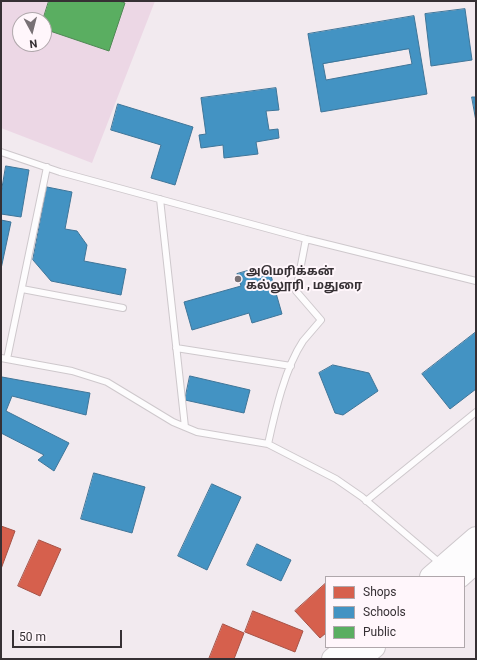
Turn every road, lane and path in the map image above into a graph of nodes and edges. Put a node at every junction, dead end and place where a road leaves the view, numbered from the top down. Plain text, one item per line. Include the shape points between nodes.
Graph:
1 (1, 152) edge
2 (47, 167) junction
3 (160, 199) junction
4 (306, 239) junction
5 (476, 281) edge
6 (22, 289) junction
7 (123, 308) dead end
8 (176, 348) junction
9 (4, 359) edge
10 (291, 366) junction
11 (476, 412) edge
12 (185, 427) junction
13 (268, 444) junction
14 (366, 501) junction
15 (476, 538) edge
16 (476, 562) edge
17 (445, 574) edge
18 (347, 648) edge
19 (373, 648) edge
20 (334, 659) edge
21 (360, 659) edge

1 - 2 lane
2 - 3 lane
2 - 6 lane
3 - 4 lane
3 - 8 lane
4 - 5 lane
4 - 10 lane via 296,291 321,320 303,342
6 - 7 lane
6 - 9 lane
8 - 10 lane
8 - 12 lane
9 - 12 lane via 72,371 107,382
10 - 13 lane
11 - 14 lane
12 - 13 lane via 197,432
13 - 14 lane via 336,479
14 - 17 lane
15 - 17 highway
16 - 17 highway
18 - 20 highway
19 - 21 highway

